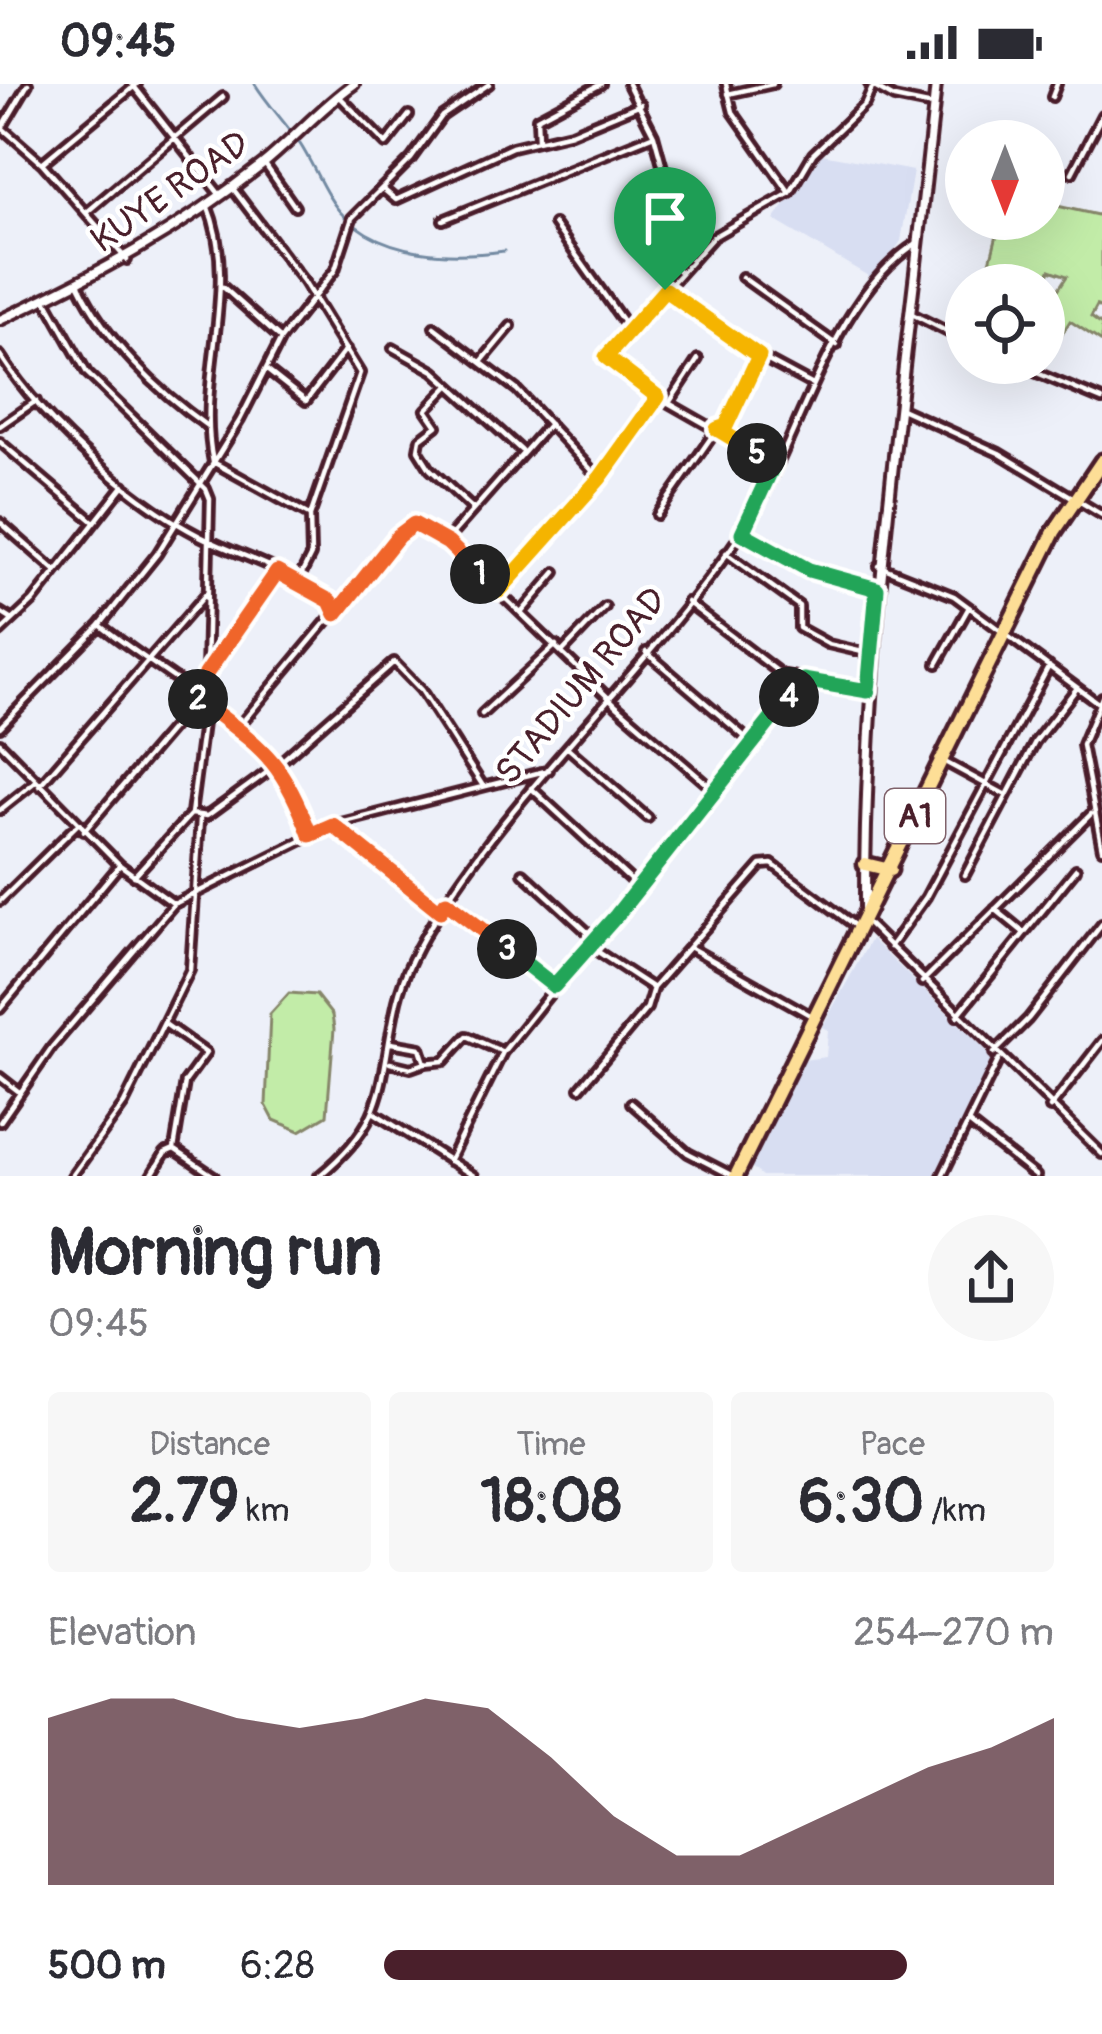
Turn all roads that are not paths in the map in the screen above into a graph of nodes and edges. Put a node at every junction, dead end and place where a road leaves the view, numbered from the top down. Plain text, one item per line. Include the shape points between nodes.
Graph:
1 (28, 84) edge
2 (489, 84) edge
3 (602, 84) edge
4 (628, 84) edge
5 (726, 84) edge
6 (772, 84) edge
7 (936, 84) edge
8 (1058, 84) edge
9 (134, 85) edge
10 (351, 85) edge
11 (871, 85) edge
12 (728, 94) junction
13 (340, 96) junction
14 (223, 97) dead end
15 (1052, 97) dead end
16 (641, 104) junction
17 (933, 106) junction
18 (409, 115) dead end
19 (1102, 115) edge
20 (1, 127) edge
21 (654, 134) junction
22 (174, 136) junction
23 (527, 143) junction
24 (41, 163) junction
25 (264, 163) junction
26 (1072, 173) dead end
27 (231, 186) junction
28 (382, 188) junction
29 (790, 193) junction
30 (220, 195) junction
31 (207, 205) junction
32 (295, 207) dead end
33 (87, 212) junction
34 (443, 220) dead end
35 (554, 224) dead end
36 (917, 243) junction
37 (127, 260) junction
38 (680, 272) junction
39 (742, 277) dead end
40 (220, 284) junction
41 (79, 285) junction
42 (665, 290) junction
43 (311, 295) junction
44 (46, 300) junction
45 (910, 313) junction
46 (0, 320) edge
47 (511, 326) dead end
48 (434, 327) dead end
49 (945, 330) edge
50 (630, 331) junction
51 (281, 339) junction
52 (837, 346) junction
53 (393, 348) dead end
54 (346, 350) junction
55 (0, 355) edge
56 (759, 356) junction
57 (698, 359) dead end
58 (481, 362) junction
59 (266, 370) junction
60 (1064, 384) edge
61 (449, 386) junction
62 (814, 386) junction
63 (658, 397) junction
64 (1102, 400) edge
65 (36, 401) junction
66 (669, 403) junction
67 (898, 408) junction
68 (549, 424) junction
69 (0, 426) edge
70 (206, 426) junction
71 (717, 429) junction
72 (0, 442) edge
73 (521, 450) junction
74 (1102, 461) edge
75 (213, 462) junction
76 (774, 464) junction
77 (600, 478) junction
78 (202, 480) junction
79 (124, 485) junction
80 (1074, 500) junction
81 (473, 509) junction
82 (657, 515) dead end
83 (1102, 515) edge
84 (310, 516) junction
85 (0, 522) edge
86 (94, 522) junction
87 (175, 523) junction
88 (742, 533) junction
89 (446, 541) junction
90 (210, 542) junction
91 (726, 554) junction
92 (879, 566) junction
93 (56, 571) junction
94 (277, 572) junction
95 (556, 572) dead end
96 (298, 581) junction
97 (877, 589) junction
98 (499, 591) junction
99 (206, 594) junction
100 (686, 602) junction
101 (605, 607) dead end
102 (969, 607) junction
103 (0, 612) edge
104 (521, 613) junction
105 (336, 614) junction
106 (11, 620) junction
107 (100, 625) junction
108 (0, 632) edge
109 (1004, 636) junction
110 (556, 645) junction
111 (563, 652) junction
112 (646, 652) junction
113 (872, 654) junction
114 (150, 662) junction
115 (937, 664) dead end
116 (1049, 666) junction
117 (206, 674) junction
118 (803, 680) junction
119 (1077, 688) junction
120 (868, 691) junction
121 (609, 697) junction
122 (197, 699) junction
123 (1101, 702) edge
124 (206, 705) junction
125 (482, 714) dead end
126 (239, 726) junction
127 (0, 727) edge
128 (751, 742) junction
129 (0, 743) edge
130 (568, 748) junction
131 (942, 760) junction
132 (277, 765) junction
133 (548, 770) junction
134 (984, 782) junction
135 (37, 784) junction
136 (483, 786) junction
137 (531, 788) junction
138 (715, 790) junction
139 (1006, 795) junction
140 (0, 810) edge
141 (191, 814) junction
142 (1091, 814) junction
143 (201, 818) junction
144 (649, 818) dead end
145 (77, 824) junction
146 (333, 825) junction
147 (84, 831) junction
148 (310, 835) junction
149 (1102, 849) edge
150 (865, 864) junction
151 (120, 866) junction
152 (1076, 869) dead end
153 (890, 870) junction
154 (523, 873) dead end
155 (965, 875) dead end
156 (134, 876) junction
157 (639, 887) junction
158 (197, 894) junction
159 (0, 901) edge
160 (446, 902) junction
161 (174, 904) junction
162 (995, 909) junction
163 (440, 911) junction
164 (1102, 924) edge
165 (862, 925) junction
166 (1023, 932) junction
167 (595, 939) junction
168 (589, 946) junction
169 (689, 947) junction
170 (890, 947) junction
171 (922, 982) junction
172 (554, 986) junction
173 (653, 988) junction
174 (0, 1009) edge
175 (957, 1016) junction
176 (814, 1018) junction
177 (165, 1024) junction
178 (390, 1043) junction
179 (1100, 1047) edge
180 (503, 1052) junction
181 (996, 1056) junction
182 (390, 1063) junction
183 (425, 1063) junction
184 (0, 1077) edge
185 (580, 1088) dead end
186 (18, 1090) junction
187 (631, 1103) dead end
188 (1049, 1108) junction
189 (373, 1112) junction
190 (0, 1122) edge
191 (970, 1124) junction
192 (174, 1149) junction
193 (1102, 1154) edge
194 (449, 1161) junction
195 (72, 1176) edge
196 (151, 1176) edge
197 (214, 1176) edge
198 (319, 1176) edge
199 (474, 1176) edge
200 (734, 1176) edge
201 (943, 1176) edge
202 (1036, 1176) edge

1 - 20 street
2 - 28 street via 442,116
3 - 23 street via 537,118 539,138
4 - 16 street
5 - 12 street
6 - 12 street
7 - 17 main road
8 - 15 street
9 - 22 street
9 - 24 street
10 - 13 main road, KUYE ROAD
11 - 17 street
11 - 29 street via 865,104 813,154
12 - 29 street
13 - 18 street via 386,144
13 - 25 main road, KUYE ROAD
14 - 22 street
16 - 21 street
16 - 23 street
17 - 36 main road
19 - 26 street
20 - 24 street
21 - 34 street
21 - 38 street via 667,190 638,202
22 - 30 street
22 - 33 street
23 - 28 street via 396,200
24 - 33 street
25 - 27 main road, KUYE ROAD
25 - 32 street
27 - 30 main road, KUYE ROAD
27 - 43 street
28 - 43 street via 352,218 337,266
29 - 38 street via 725,227
30 - 31 main road, KUYE ROAD
31 - 37 main road, KUYE ROAD
31 - 40 street via 220,236
33 - 37 street
35 - 50 street
36 - 45 main road
36 - 52 street, STADIUM ROAD via 889,264
37 - 41 main road, KUYE ROAD
38 - 42 street
39 - 52 street
40 - 51 street
40 - 70 street
41 - 44 main road, KUYE ROAD
41 - 70 street via 98,322 139,368
42 - 50 street
42 - 56 street
43 - 51 street
43 - 54 street
44 - 46 main road, KUYE ROAD
44 - 78 street via 87,373
45 - 49 street
45 - 67 main road
47 - 58 street
48 - 58 street
50 - 63 street via 607,358
51 - 59 street
52 - 62 street, STADIUM ROAD
53 - 61 street
54 - 59 street via 306,401
54 - 84 street via 360,377
55 - 65 street
56 - 62 street
56 - 71 street via 726,426
57 - 66 street
58 - 68 street
59 - 75 street
60 - 64 street
61 - 73 street
61 - 81 street via 426,410 437,426 418,450
62 - 76 street, STADIUM ROAD
63 - 66 street
63 - 77 street
65 - 69 street
65 - 79 street
66 - 71 street
67 - 80 street via 999,453
67 - 92 main road
68 - 73 street
68 - 77 street
70 - 75 street
71 - 76 street
71 - 82 street
72 - 86 street
73 - 81 street
74 - 80 highway, A1
75 - 78 street
75 - 84 street
76 - 88 street, STADIUM ROAD
77 - 98 street
78 - 87 street
78 - 90 street
79 - 86 street
79 - 87 street
80 - 83 street
80 - 109 highway, A1
81 - 89 street
84 - 96 street via 311,556
85 - 93 street
86 - 93 street
87 - 90 street
87 - 107 street
88 - 91 street, STADIUM ROAD
88 - 97 street via 809,570
89 - 98 street
89 - 105 street via 425,526 406,527
90 - 94 street
90 - 99 street
91 - 100 street, STADIUM ROAD
91 - 113 street via 799,606 799,628
92 - 97 main road
92 - 102 street via 920,578
93 - 106 street
94 - 96 street
94 - 117 street
95 - 104 street
96 - 105 street
97 - 113 main road
98 - 104 street
99 - 114 street
99 - 117 street
100 - 112 street, STADIUM ROAD
100 - 118 street via 765,665
101 - 111 street
102 - 109 street
102 - 115 street
103 - 106 street
104 - 110 street
105 - 126 street
106 - 108 street
107 - 114 street
107 - 127 street
109 - 116 street
109 - 131 highway, A1
110 - 111 street
110 - 125 street
111 - 121 street
112 - 121 street, STADIUM ROAD
112 - 128 street
113 - 120 main road
114 - 122 street
114 - 135 street
116 - 119 street
116 - 134 street
117 - 122 street
118 - 120 street
118 - 128 street
119 - 123 street
119 - 139 street
120 - 150 main road
121 - 130 street, STADIUM ROAD
121 - 138 street
122 - 124 street
122 - 147 street
123 - 142 street via 1082,745
124 - 126 street
124 - 141 street
126 - 132 street
128 - 138 street
129 - 135 street
130 - 133 street, STADIUM ROAD
130 - 144 street
131 - 134 street
131 - 153 highway, A1
132 - 136 street via 394,662
132 - 143 street
132 - 148 street
133 - 136 street
133 - 137 street, STADIUM ROAD
134 - 139 street
134 - 170 street via 926,897
135 - 140 street
135 - 145 street
136 - 146 street
137 - 157 street
137 - 160 street, STADIUM ROAD
138 - 157 street
139 - 155 street
141 - 143 street
141 - 156 street
142 - 149 street
142 - 162 street
143 - 158 street
145 - 147 street
145 - 159 street
146 - 148 street
146 - 163 street
147 - 151 street
148 - 158 street
150 - 153 highway
150 - 165 main road
151 - 156 street
151 - 174 street
152 - 166 street
153 - 165 highway, A1
154 - 167 street
156 - 161 street
157 - 167 street
158 - 161 street
158 - 177 street via 194,955
160 - 163 street, STADIUM ROAD
160 - 172 street
161 - 186 street
162 - 166 street
162 - 171 street
163 - 178 street, STADIUM ROAD via 400,989
164 - 181 street
165 - 169 street via 766,862
165 - 170 street
165 - 176 highway, A1
166 - 175 street
167 - 168 street
168 - 172 street
168 - 173 street
169 - 173 street
169 - 176 street
170 - 171 street
171 - 175 street
172 - 180 street
173 - 185 street via 647,1008
175 - 181 street
176 - 200 highway, A1
177 - 192 street via 206,1053 185,1082
177 - 195 street via 124,1104
178 - 182 street, STADIUM ROAD
178 - 183 street via 420,1048
179 - 188 street
180 - 183 street via 467,1036 444,1061
180 - 194 street
181 - 188 street
181 - 191 street
182 - 183 street
182 - 189 street, STADIUM ROAD
184 - 186 street
186 - 190 street
187 - 200 street via 688,1153
188 - 193 street
189 - 194 street
189 - 198 street, STADIUM ROAD via 359,1139
191 - 201 street
191 - 202 street
192 - 196 street
192 - 197 street
194 - 199 street

